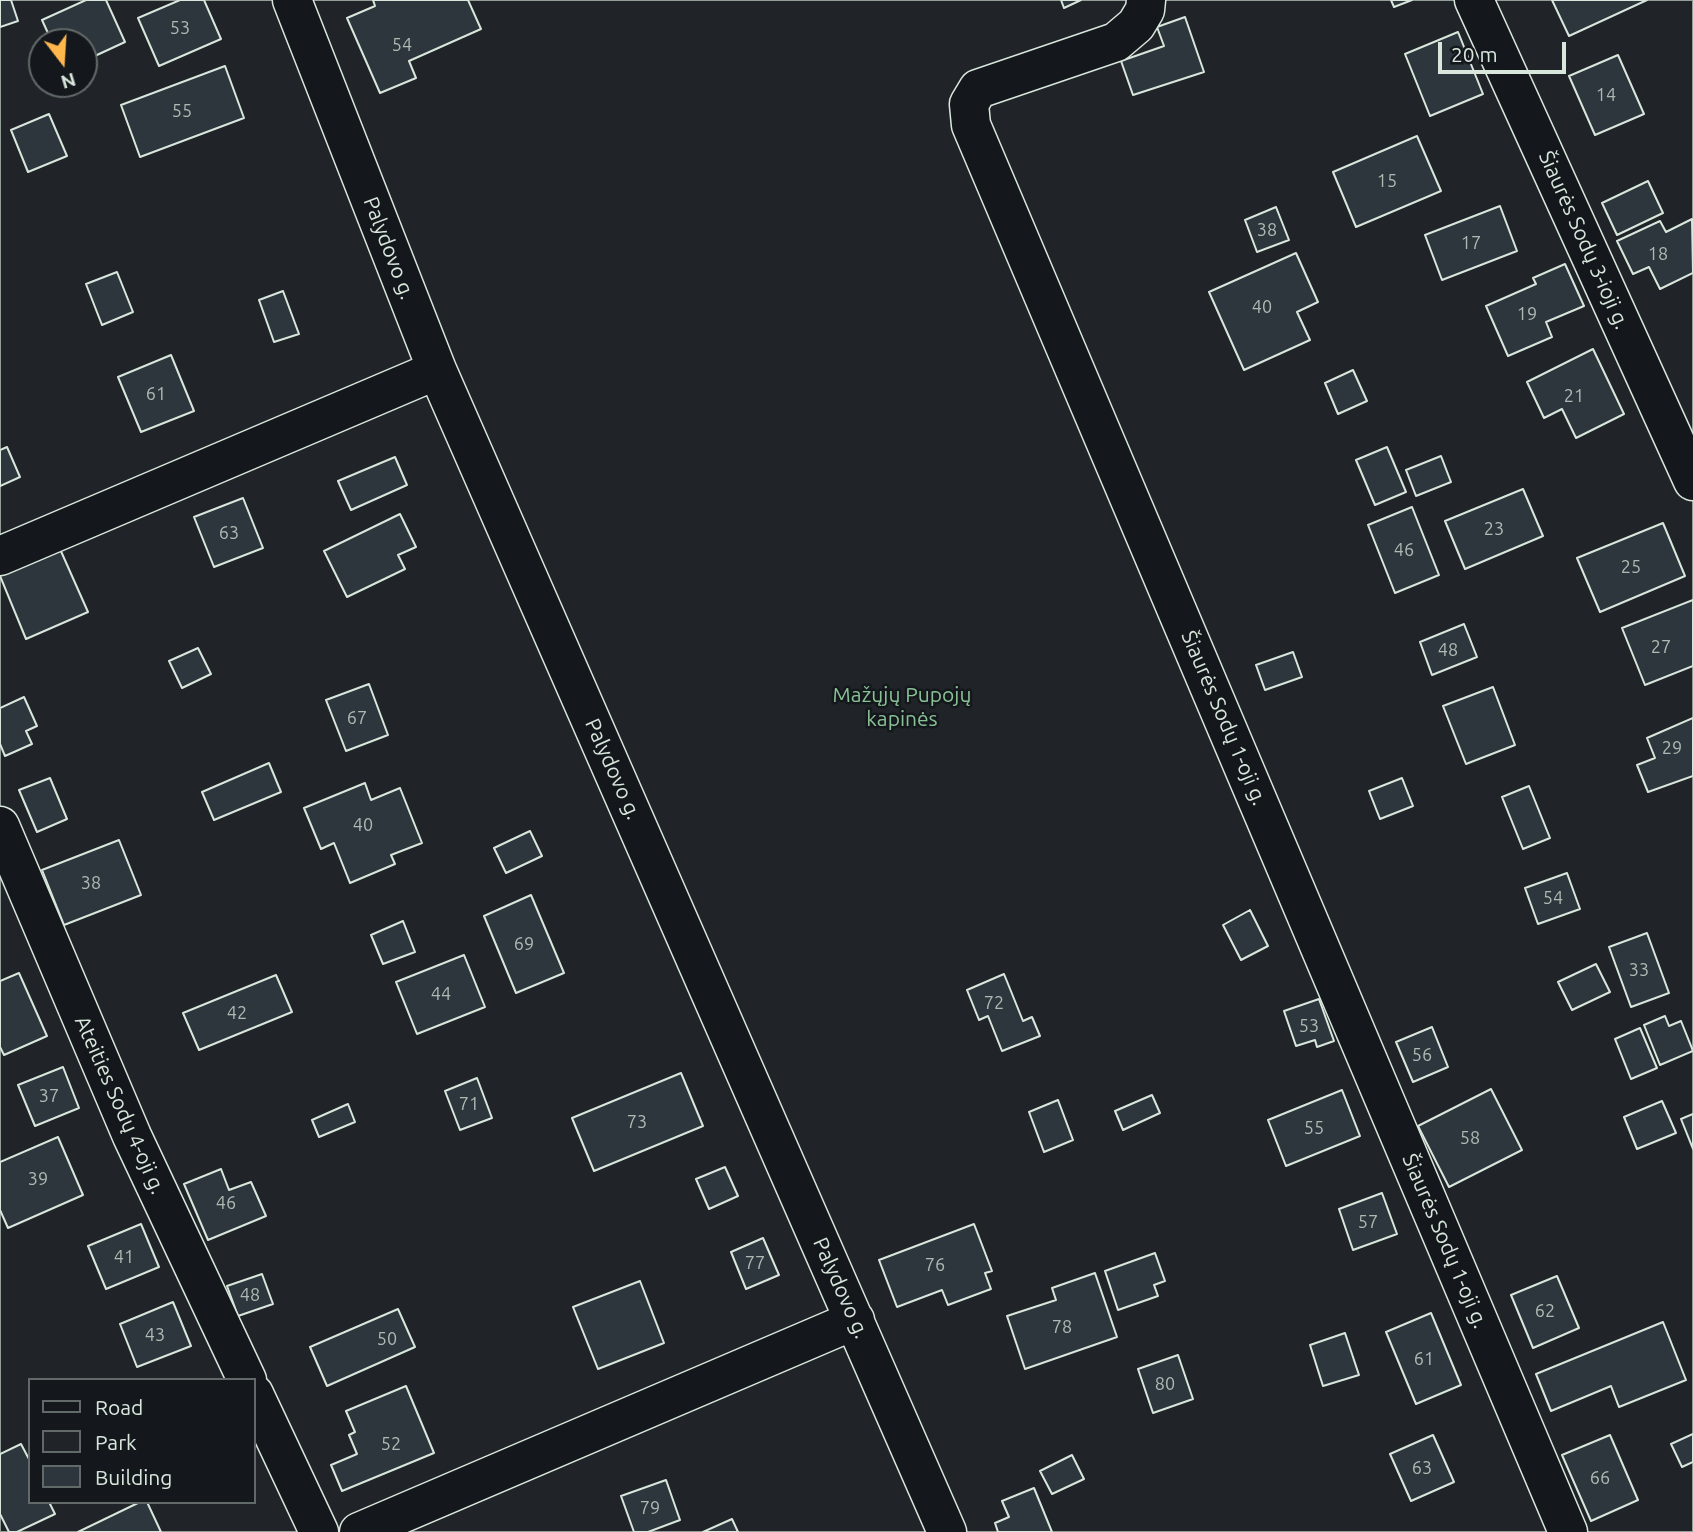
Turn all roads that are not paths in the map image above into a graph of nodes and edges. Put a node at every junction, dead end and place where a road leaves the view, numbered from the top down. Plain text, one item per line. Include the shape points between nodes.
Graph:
1 (292, 0) edge
2 (1146, 0) edge
3 (1474, 0) edge
4 (437, 370) junction
5 (1693, 481) edge
6 (0, 556) edge
7 (0, 827) edge
8 (855, 1321) junction
9 (246, 1378) edge
10 (256, 1398) edge
11 (318, 1532) edge
12 (359, 1532) edge
13 (947, 1532) edge
14 (1568, 1532) edge

1 - 4 street, Palydovo g.
2 - 14 street, Šiaurės Sodų 1-oji g. via 1136,25 1116,42 978,89 970,104 971,125
3 - 5 street, Šiaurės Sodų 3-ioji g.
4 - 6 street
4 - 8 street, Palydovo g.
7 - 9 street, Ateities Sodų 4-oji g. via 132,1136
8 - 12 street
8 - 13 street, Palydovo g.
10 - 11 street

